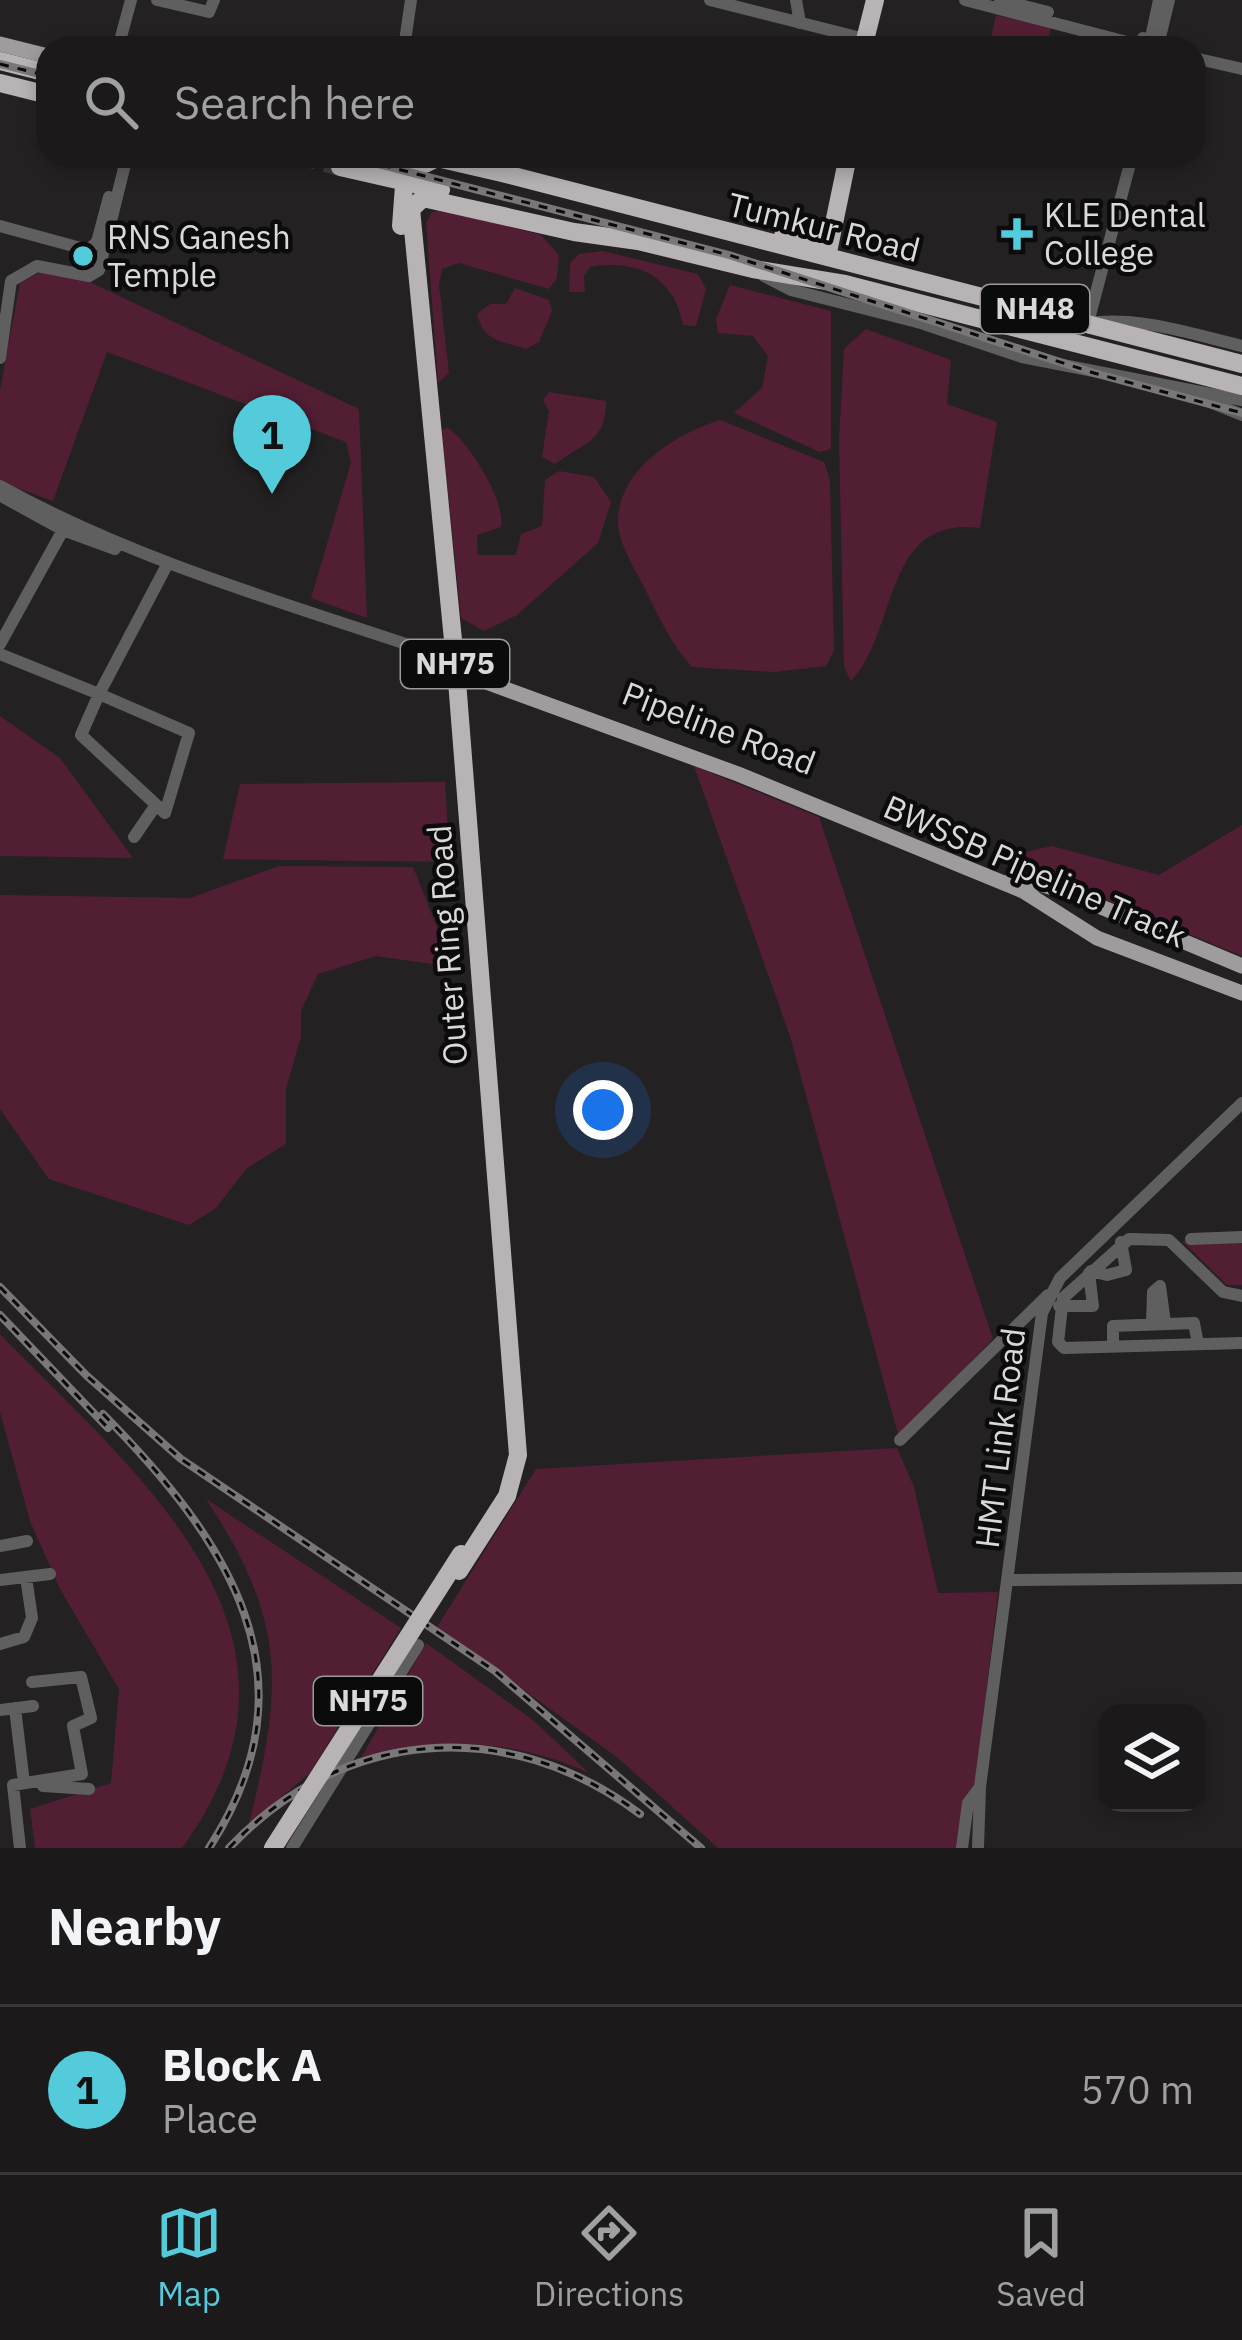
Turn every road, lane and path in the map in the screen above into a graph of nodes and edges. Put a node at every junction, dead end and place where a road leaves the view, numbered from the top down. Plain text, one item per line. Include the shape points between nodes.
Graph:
1 (131, 0) edge
2 (157, 0) edge
3 (214, 0) edge
4 (412, 0) edge
5 (710, 0) edge
6 (796, 0) edge
7 (875, 0) edge
8 (886, 0) edge
9 (965, 0) edge
10 (1000, 0) edge
11 (1159, 0) edge
12 (1169, 0) edge
13 (800, 23) junction
14 (121, 36) edge
15 (407, 36) edge
16 (840, 36) edge
17 (869, 36) edge
18 (871, 36) edge
19 (1111, 36) edge
20 (1119, 36) edge
21 (1154, 36) edge
22 (1156, 36) edge
23 (0, 44) edge
24 (36, 53) edge
25 (1206, 57) edge
26 (0, 61) edge
27 (1242, 65) edge
28 (36, 70) edge
29 (0, 83) edge
30 (36, 92) edge
31 (121, 168) edge
32 (348, 168) edge
33 (401, 168) edge
34 (478, 168) edge
35 (836, 168) edge
36 (845, 168) edge
37 (1126, 168) edge
38 (528, 181) junction
39 (403, 182) junction
40 (0, 226) edge
41 (638, 241) junction
42 (102, 244) junction
43 (778, 247) junction
44 (818, 262) junction
45 (762, 270) junction
46 (1085, 322) junction
47 (1242, 346) edge
48 (0, 358) edge
49 (1242, 364) edge
50 (1195, 374) junction
51 (1239, 388) edge
52 (1193, 394) junction
53 (1242, 416) edge
54 (0, 486) edge
55 (0, 495) edge
56 (63, 530) junction
57 (168, 563) junction
58 (0, 644) edge
59 (0, 654) edge
60 (450, 660) junction
61 (494, 680) junction
62 (99, 694) junction
63 (738, 774) joint
64 (156, 805) junction
65 (134, 837) dead end
66 (1242, 966) edge
67 (1242, 993) edge
68 (1242, 1103) edge
69 (1242, 1237) edge
70 (1191, 1238) dead end
71 (1096, 1244) junction
72 (1112, 1251) junction
73 (1090, 1272) junction
74 (1054, 1290) junction
75 (1242, 1296) edge
76 (1059, 1306) junction
77 (1242, 1343) edge
78 (1198, 1344) junction
79 (1113, 1346) junction
80 (900, 1440) dead end
81 (27, 1541) dead end
82 (0, 1546) edge
83 (50, 1574) dead end
84 (26, 1577) junction
85 (1242, 1578) edge
86 (0, 1580) edge
87 (1010, 1580) junction
88 (0, 1644) edge
89 (418, 1645) dead end
90 (32, 1682) dead end
91 (33, 1706) dead end
92 (8, 1709) edge
93 (23, 1775) dead end
94 (38, 1785) junction
95 (980, 1787) junction
96 (89, 1789) dead end
97 (20, 1848) edge
98 (277, 1848) edge
99 (292, 1848) edge
100 (962, 1848) edge
101 (978, 1848) edge

1 - 14 street
2 - 3 street via 211,12
4 - 15 street
5 - 13 street
6 - 13 street
7 - 17 highway
8 - 18 highway
9 - 19 street
10 - 20 street
11 - 21 street
12 - 22 street
13 - 16 street
23 - 24 main road
25 - 27 street
26 - 28 highway
29 - 30 highway
31 - 42 street
32 - 39 highway, Tumkur Road / NH48
33 - 39 highway, Outer Ring Road / NH75
34 - 38 highway, Tumkur Road / NH48
35 - 44 highway
36 - 44 highway
37 - 46 street
38 - 43 highway, Tumkur Road / NH48
38 - 44 highway via 804,242
39 - 41 highway, Tumkur Road / NH48
39 - 60 highway, Outer Ring Road / NH75 via 402,245
40 - 42 street via 88,250
41 - 45 highway, Tumkur Road / NH48
41 - 60 highway, Outer Ring Road / NH75 via 423,198 413,203
42 - 48 street via 93,276 51,264 11,281
43 - 44 highway, Tumkur Road / NH48
43 - 45 highway
44 - 45 highway, Tumkur Road / NH48
44 - 46 highway, Tumkur Road / NH48
44 - 50 highway, Tumkur Road / NH48 via 899,298
45 - 52 street via 790,290 1022,357
46 - 47 street via 1146,324
46 - 49 highway, Tumkur Road / NH48
50 - 51 highway, NH48
50 - 52 highway
51 - 52 street
52 - 53 street
54 - 57 street
55 - 56 street
56 - 57 street
56 - 58 street
57 - 60 street
57 - 62 street
59 - 62 street
60 - 61 main road, Pipeline Road
60 - 98 highway, Outer Ring Road / NH75, bridge via 479,1136 510,1446 501,1493
61 - 63 main road, Pipeline Road
61 - 66 main road, Pipeline Road via 1063,891
62 - 64 street via 81,735
62 - 64 street via 189,733 165,813
63 - 67 main road, BWSSB Pipeline Track via 1023,891 1097,938
64 - 65 street
68 - 71 street, HMT Link Road
69 - 70 street
71 - 72 street
71 - 74 street, HMT Link Road
72 - 73 street
72 - 73 street via 1126,1270
72 - 75 street via 1169,1240 1223,1292
73 - 76 street
73 - 76 street via 1093,1306
74 - 80 street
74 - 87 street, HMT Link Road via 1042,1313
76 - 79 street via 1061,1347
77 - 78 street
78 - 79 street
78 - 79 street via 1194,1323 1158,1323 1113,1326
81 - 82 street
83 - 84 street
84 - 86 street
84 - 88 street via 30,1626 24,1637
85 - 87 street
87 - 95 street, HMT Link Road
89 - 99 street
90 - 94 street via 81,1677 91,1718 73,1726 82,1774
91 - 92 street
92 - 93 street
94 - 96 street
94 - 97 street via 13,1785
95 - 100 street, HMT Link Road via 968,1803
95 - 101 street, HMT Link Road

